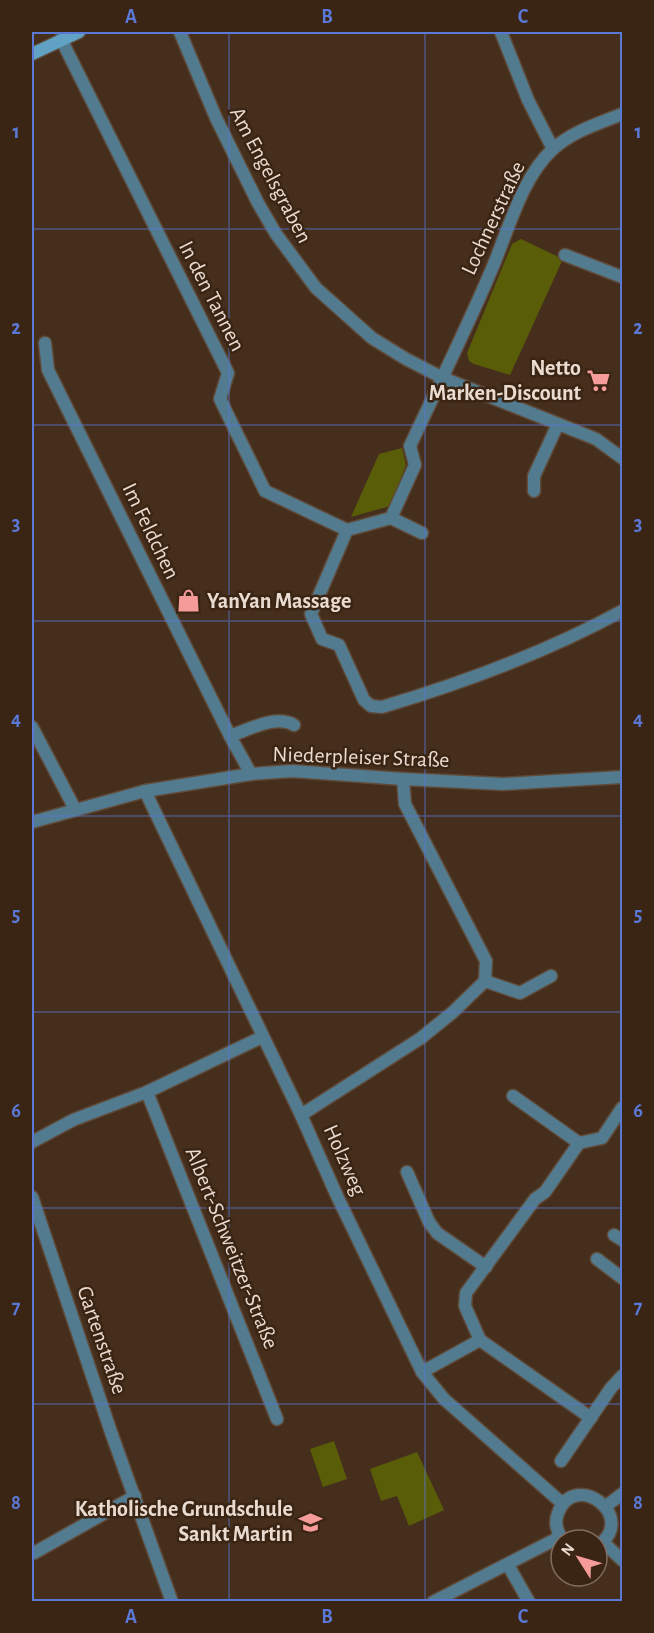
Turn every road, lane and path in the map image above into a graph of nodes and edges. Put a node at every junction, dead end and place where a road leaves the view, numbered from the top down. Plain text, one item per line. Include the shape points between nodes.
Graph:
1 (79, 32) edge
2 (180, 32) edge
3 (501, 32) edge
4 (61, 39) junction
5 (32, 54) edge
6 (622, 114) edge
7 (553, 149) junction
8 (565, 255) dead end
9 (622, 277) edge
10 (45, 343) dead end
11 (442, 378) junction
12 (558, 424) junction
13 (622, 458) edge
14 (534, 491) dead end
15 (391, 518) junction
16 (347, 530) junction
17 (422, 533) dead end
18 (622, 611) edge
19 (294, 725) dead end
20 (32, 727) edge
21 (230, 736) junction
22 (251, 774) junction
23 (622, 777) edge
24 (403, 779) junction
25 (145, 791) junction
26 (75, 809) junction
27 (32, 822) edge
28 (551, 976) dead end
29 (485, 981) junction
30 (262, 1037) junction
31 (147, 1092) junction
32 (513, 1096) dead end
33 (622, 1108) edge
34 (301, 1115) junction
35 (32, 1142) edge
36 (579, 1143) junction
37 (407, 1172) dead end
38 (32, 1197) edge
39 (597, 1259) dead end
40 (486, 1267) junction
41 (622, 1278) edge
42 (480, 1340) junction
43 (422, 1372) junction
44 (622, 1376) edge
45 (591, 1418) junction
46 (277, 1419) dead end
47 (561, 1461) dead end
48 (622, 1494) edge
49 (135, 1496) junction
50 (563, 1504) junction
51 (606, 1506) junction
52 (556, 1528) edge
53 (609, 1528) edge
54 (549, 1545) edge
55 (609, 1551) edge
56 (34, 1553) dead end
57 (622, 1560) edge
58 (508, 1564) junction
59 (172, 1602) edge
60 (433, 1602) edge
61 (529, 1602) edge

1 - 4 street
2 - 11 street, Am Engelsgraben via 258,202 294,260 316,288 372,338
3 - 7 street
4 - 5 street
4 - 16 street, In den Tannen via 228,373 220,399 265,491
6 - 7 street, Lochnerstraße via 576,132
7 - 11 street, Lochnerstraße via 537,167 521,198
8 - 9 street
10 - 21 street, Im Feldchen via 48,370
11 - 12 street, Am Engelsgraben
11 - 15 street via 410,446 415,465
12 - 13 street, Am Engelsgraben via 596,439
12 - 14 street via 534,476
15 - 16 street
15 - 17 street
16 - 18 street via 311,614 322,639 339,645 364,700 371,706 382,707 482,675
19 - 21 street via 271,722
20 - 26 street
21 - 22 street, Im Feldchen
22 - 24 street, Niederpleiser Straße via 292,771
22 - 25 street, Niederpleiser Straße
23 - 24 street, Niederpleiser Straße via 502,784
24 - 29 street via 405,804 486,961
25 - 26 street, Niederpleiser Straße
25 - 30 street, Holzweg
26 - 27 street, Niederpleiser Straße
28 - 29 street via 520,993
29 - 34 street via 421,1038
30 - 31 street
30 - 34 street, Holzweg
31 - 35 street via 73,1120
31 - 46 street, Albert-Schweitzer-Straße
32 - 36 street
33 - 36 street via 602,1138
34 - 43 street, Holzweg
36 - 40 street
37 - 40 street via 437,1233
38 - 49 street, Gartenstraße
39 - 41 street
40 - 42 street via 465,1300
42 - 43 street
42 - 45 street
43 - 50 street, Holzweg via 444,1400
44 - 45 street
45 - 47 street
48 - 51 street
49 - 56 street
49 - 59 street, Gartenstraße
50 - 51 street via 585,1495
50 - 52 street
51 - 53 street
54 - 58 street
55 - 57 street
58 - 60 street
58 - 61 street

